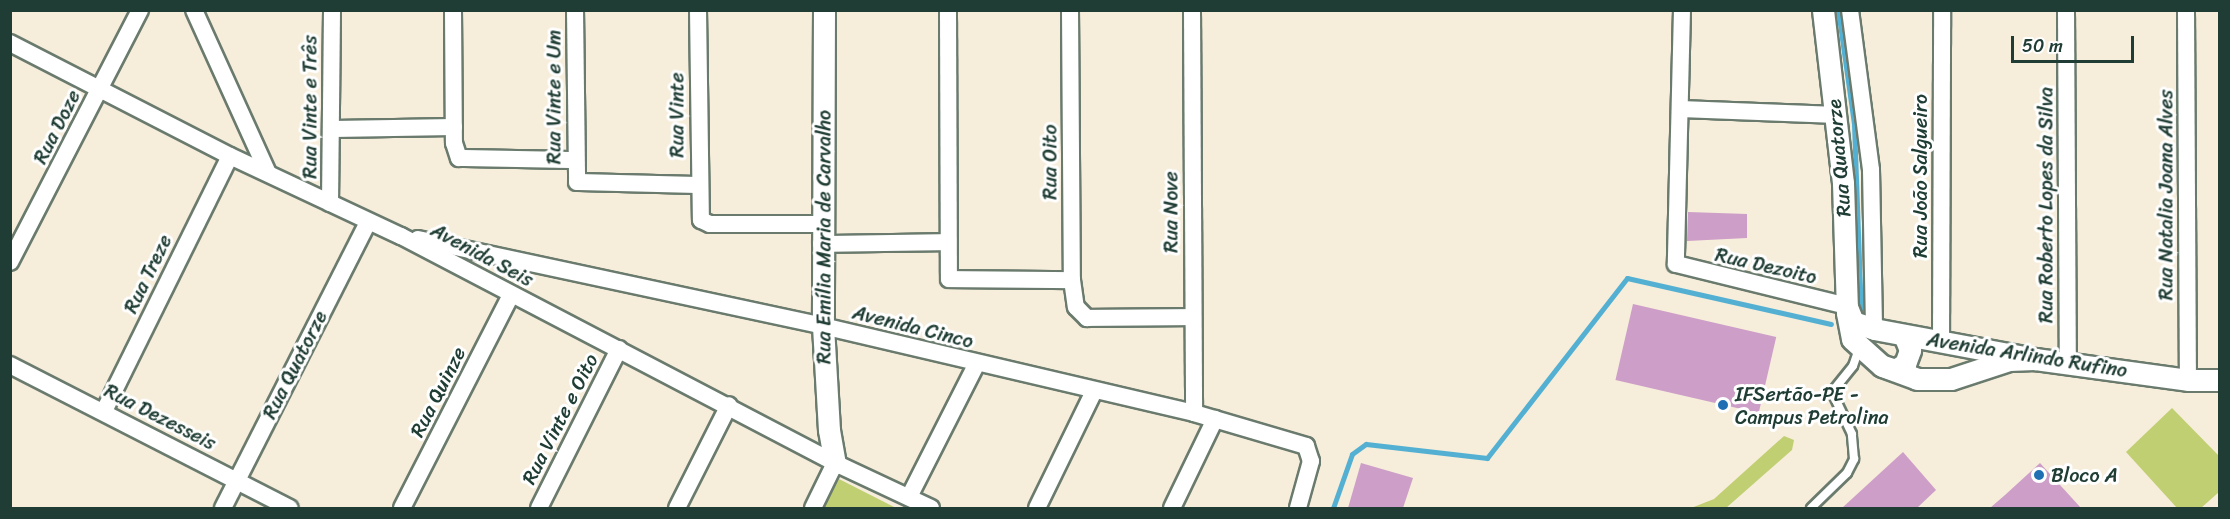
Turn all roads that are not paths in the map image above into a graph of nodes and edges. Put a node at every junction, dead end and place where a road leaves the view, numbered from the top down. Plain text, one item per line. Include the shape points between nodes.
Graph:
1 (140, 10) edge
2 (194, 10) edge
3 (332, 10) edge
4 (453, 10) edge
5 (575, 10) edge
6 (698, 10) edge
7 (824, 10) edge
8 (948, 10) edge
9 (1070, 10) edge
10 (1192, 10) edge
11 (1682, 10) edge
12 (1823, 10) edge
13 (1850, 10) edge
14 (1942, 10) edge
15 (2066, 10) edge
16 (2186, 10) edge
17 (10, 43) edge
18 (100, 89) junction
19 (1682, 109) junction
20 (1836, 115) junction
21 (454, 127) junction
22 (333, 129) junction
23 (230, 156) junction
24 (575, 160) junction
25 (268, 174) junction
26 (699, 185) junction
27 (330, 204) junction
28 (368, 222) junction
29 (822, 234) junction
30 (401, 236) junction
31 (947, 242) junction
32 (10, 262) edge
33 (1072, 280) junction
34 (511, 295) junction
35 (1847, 306) junction
36 (1193, 317) junction
37 (822, 326) junction
38 (1874, 329) junction
39 (1904, 335) junction
40 (1941, 342) junction
41 (619, 349) junction
42 (1860, 349) junction
43 (2036, 359) junction
44 (976, 364) junction
45 (2068, 364) junction
46 (10, 365) edge
47 (1882, 366) junction
48 (2188, 380) junction
49 (2220, 380) edge
50 (1094, 391) junction
51 (729, 405) junction
52 (104, 411) junction
53 (1194, 413) junction
54 (1215, 419) junction
55 (835, 463) junction
56 (237, 481) junction
57 (909, 497) junction
58 (223, 508) edge
59 (289, 508) edge
60 (402, 508) edge
61 (539, 508) edge
62 (677, 508) edge
63 (813, 508) edge
64 (931, 508) edge
65 (1037, 508) edge
66 (1172, 508) edge
67 (1298, 508) edge
68 (1811, 508) edge

1 - 18 street, Rua Doze
2 - 25 street
3 - 22 street, Rua Vinte e Três
4 - 21 street
5 - 24 street, Rua Vinte e Um
6 - 26 street, Rua Vinte
7 - 29 street, Rua Emília Maria de Carvalho
8 - 31 street
9 - 33 street, Rua Oito
10 - 36 street, Rua Nove
11 - 19 street
12 - 20 street, Rua Quatorze
13 - 38 street via 1871,170
14 - 40 street, Rua João Salgueiro
15 - 45 street, Rua Roberto Lopes da Silva
16 - 48 street, Rua Natalia Joana Alves
17 - 18 street, Avenida Seis
18 - 23 street, Avenida Seis
18 - 32 street, Rua Doze
19 - 20 street
19 - 35 street, Rua Dezoito via 1676,264
20 - 35 street, Rua Quatorze
21 - 22 street
21 - 24 street via 458,157 467,160
22 - 27 street, Rua Vinte e Três
23 - 25 street, Avenida Seis
23 - 52 street, Rua Treze
24 - 26 street, Rua Vinte e Um via 577,182
25 - 27 street, Avenida Seis
26 - 29 street, Rua Vinte via 701,220 710,224
27 - 28 street, Avenida Seis
28 - 30 street, Avenida Seis
28 - 56 street, Rua Quatorze
29 - 31 street
29 - 37 street, Rua Emília Maria de Carvalho
30 - 34 street, Avenida Seis
30 - 37 street, Avenida Cinco
31 - 33 street via 948,279
33 - 36 street, Rua Oito via 1079,313 1087,318
34 - 41 street, Avenida Seis
34 - 60 street, Rua Quinze
35 - 38 street, Avenida Arlindo Rufino via 1853,322
35 - 42 street, Rua Quatorze via 1847,326
36 - 53 street, Rua Nove
37 - 44 street, Avenida Cinco
37 - 55 street, Rua Emília Maria de Carvalho via 828,421
38 - 39 street, Avenida Arlindo Rufino
39 - 40 street, Avenida Arlindo Rufino
39 - 47 street via 1910,350 1905,364 1895,370
40 - 43 street, Avenida Arlindo Rufino
41 - 51 street, Avenida Seis
41 - 61 street, Rua Vinte e Oito
42 - 47 street
42 - 68 lane via 1853,366 1832,392 1852,434 1854,459 1847,473
43 - 45 street, Avenida Arlindo Rufino
43 - 47 street via 2009,360 1950,379 1904,377
44 - 50 street, Avenida Cinco
44 - 57 street
45 - 48 street, Avenida Arlindo Rufino
46 - 52 street, Rua Dezesseis
48 - 49 street, Avenida Arlindo Rufino
50 - 53 street, Avenida Cinco
50 - 65 street
51 - 55 street, Avenida Seis
51 - 62 street
52 - 56 street, Rua Dezesseis
53 - 54 street, Avenida Cinco
54 - 66 street
54 - 67 street, Avenida Cinco via 1306,447 1311,461
55 - 57 street, Avenida Seis
55 - 63 street
56 - 58 street, Rua Quatorze
56 - 59 street, Rua Dezesseis
57 - 64 street, Avenida Seis

